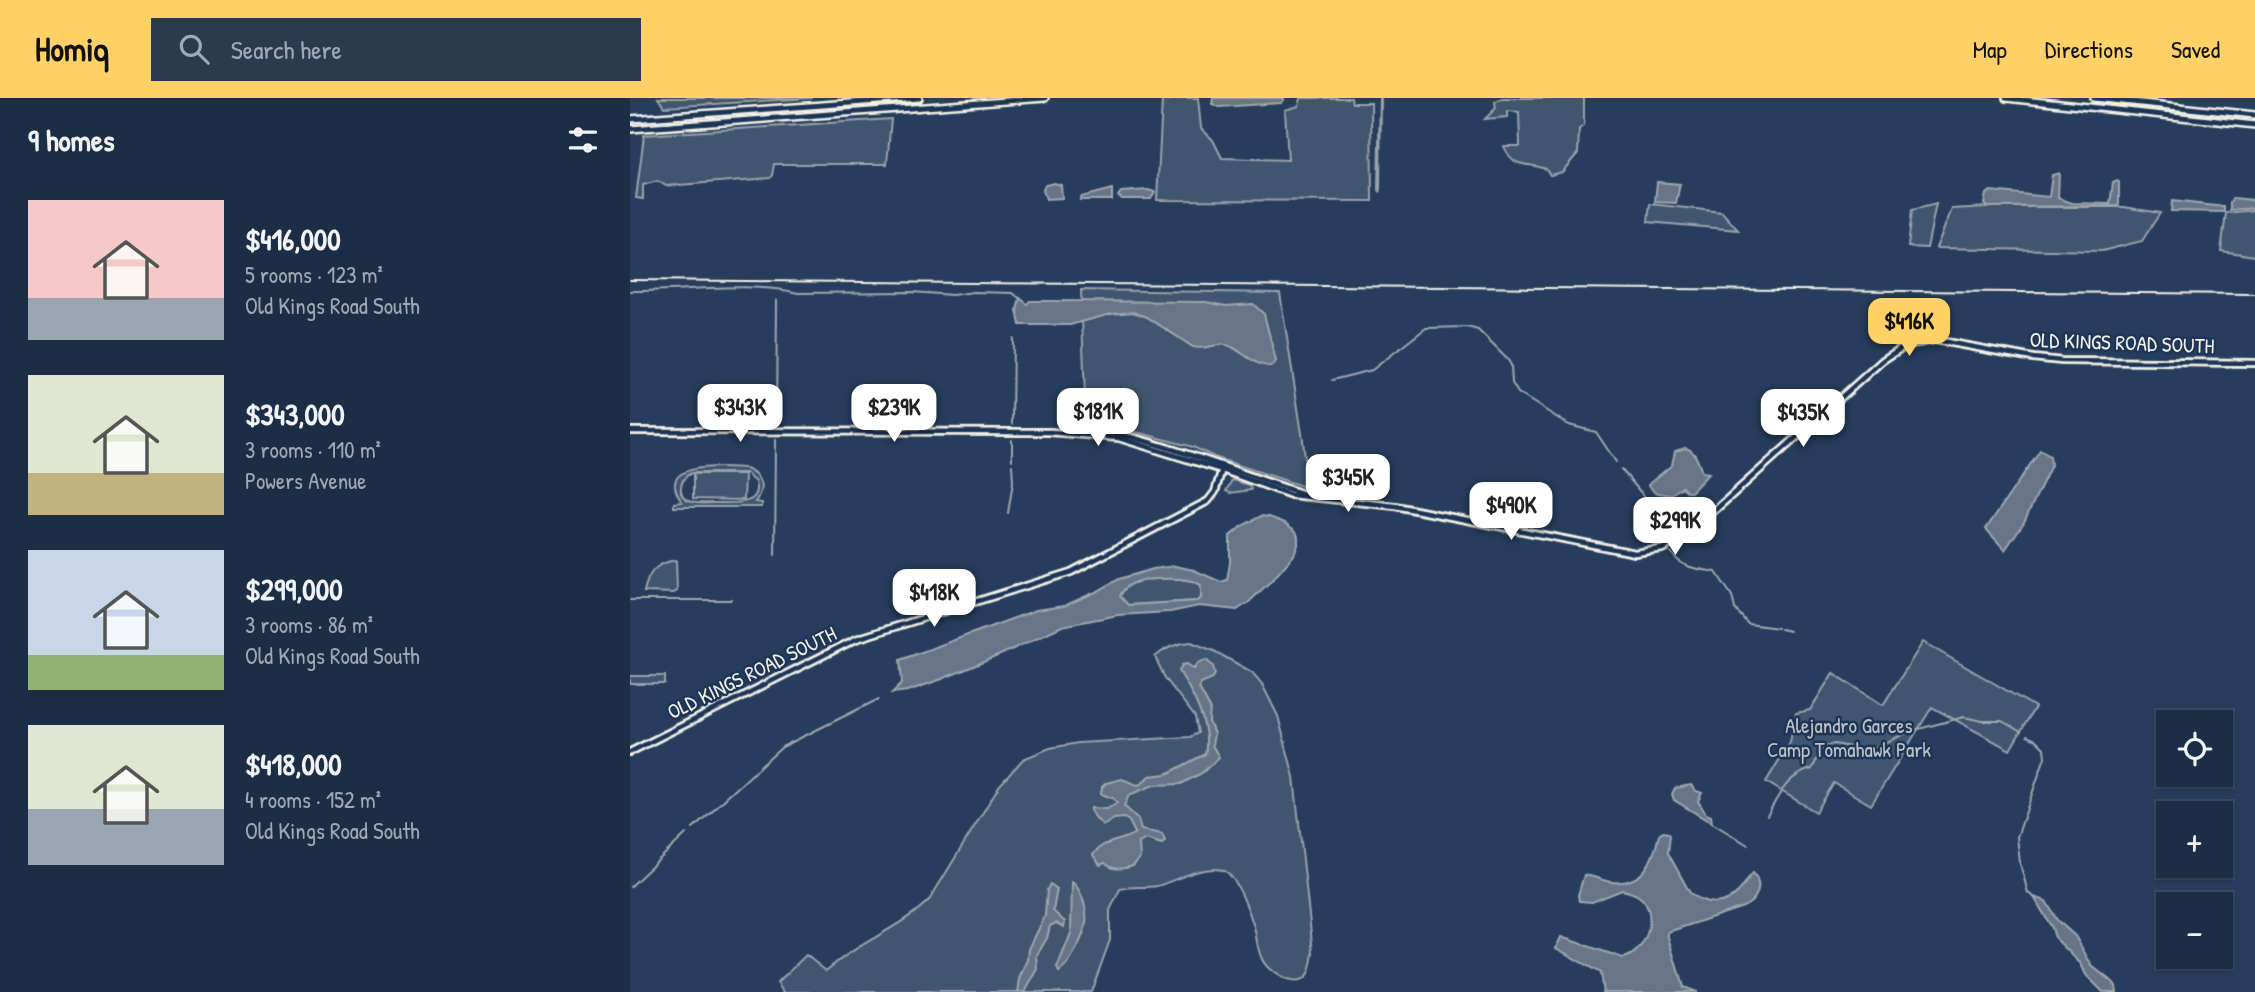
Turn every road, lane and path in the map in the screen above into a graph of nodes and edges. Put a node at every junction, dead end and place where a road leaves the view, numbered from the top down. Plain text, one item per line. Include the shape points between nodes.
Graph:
1 (919, 98) edge
2 (1045, 98) edge
3 (2006, 98) edge
4 (2094, 98) edge
5 (2064, 100) edge
6 (2125, 101) junction
7 (2124, 110) junction
8 (2217, 111) junction
9 (2255, 115) edge
10 (630, 119) edge
11 (2210, 120) junction
12 (2255, 125) edge
13 (630, 129) edge
14 (2255, 363) edge
15 (630, 431) edge
16 (1223, 468) junction
17 (630, 752) edge

1 - 10 main road
2 - 13 main road
3 - 5 main road
4 - 6 main road
5 - 7 main road
6 - 7 main road
6 - 8 main road
7 - 11 main road
8 - 9 main road
8 - 11 main road
11 - 12 main road
14 - 16 street, OLD KINGS ROAD SOUTH via 2062,361 1943,340 1906,345 1882,360 1686,536 1645,553 1395,506 1305,498
15 - 16 street via 1050,432 1119,438
16 - 17 street, OLD KINGS ROAD SOUTH via 1208,501 1071,572 856,639

